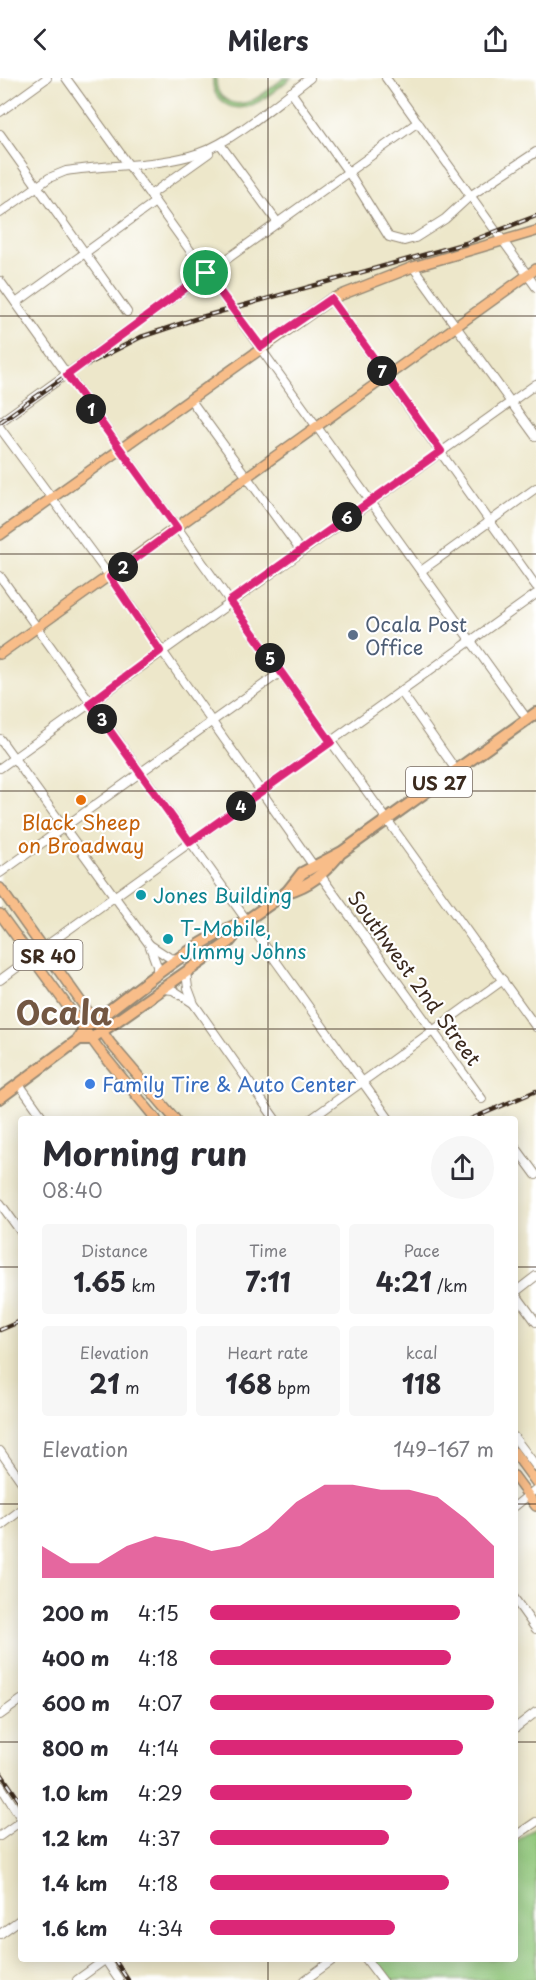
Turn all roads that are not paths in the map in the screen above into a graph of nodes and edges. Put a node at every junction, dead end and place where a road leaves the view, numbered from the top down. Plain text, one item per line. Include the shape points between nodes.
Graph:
1 (47, 78) edge
2 (66, 78) edge
3 (310, 78) edge
4 (386, 78) edge
5 (291, 92) junction
6 (0, 112) edge
7 (418, 122) junction
8 (0, 134) edge
9 (220, 144) junction
10 (536, 152) edge
11 (128, 163) junction
12 (349, 173) junction
13 (37, 186) junction
14 (150, 195) junction
15 (470, 196) junction
16 (155, 202) junction
17 (0, 213) edge
18 (278, 223) junction
19 (536, 231) edge
20 (502, 240) junction
21 (85, 253) junction
22 (413, 267) junction
23 (206, 273) junction
24 (532, 273) edge
25 (0, 281) edge
26 (536, 287) edge
27 (331, 299) junction
28 (15, 303) junction
29 (127, 312) dead end
30 (458, 326) junction
31 (261, 347) junction
32 (67, 375) junction
33 (387, 377) junction
34 (536, 384) edge
35 (190, 399) junction
36 (512, 402) junction
37 (0, 422) edge
38 (318, 427) junction
39 (0, 428) edge
40 (536, 437) edge
41 (120, 449) junction
42 (441, 451) junction
43 (247, 477) junction
44 (536, 488) edge
45 (52, 498) junction
46 (370, 501) junction
47 (490, 521) junction
48 (177, 528) junction
49 (0, 535) edge
50 (300, 550) junction
51 (421, 571) junction
52 (0, 576) edge
53 (110, 577) junction
54 (536, 585) edge
55 (536, 594) edge
56 (230, 601) junction
57 (37, 629) junction
58 (471, 641) junction
59 (160, 651) junction
60 (0, 654) edge
61 (281, 672) junction
62 (402, 693) junction
63 (90, 703) junction
64 (532, 716) edge
65 (211, 722) junction
66 (0, 739) edge
67 (331, 742) junction
68 (14, 758) junction
69 (0, 768) edge
70 (456, 770) junction
71 (140, 773) junction
72 (261, 792) junction
73 (387, 820) junction
74 (64, 826) junction
75 (190, 842) junction
76 (342, 852) junction
77 (313, 865) junction
78 (0, 873) edge
79 (321, 876) junction
80 (0, 888) edge
81 (286, 892) junction
82 (114, 896) junction
83 (0, 898) edge
84 (0, 914) edge
85 (18, 914) junction
86 (247, 920) junction
87 (149, 944) junction
88 (43, 948) junction
89 (30, 958) junction
90 (180, 960) junction
91 (186, 972) junction
92 (156, 976) junction
93 (0, 980) edge
94 (504, 980) junction
95 (163, 989) junction
96 (194, 1004) junction
97 (95, 1021) junction
98 (536, 1027) edge
99 (102, 1031) junction
100 (433, 1032) junction
101 (81, 1034) junction
102 (91, 1039) junction
103 (363, 1082) junction
104 (19, 1084) junction
105 (0, 1098) edge
106 (482, 1099) dead end
107 (42, 1116) edge
108 (154, 1116) edge
109 (172, 1116) edge
110 (273, 1116) edge
111 (314, 1116) edge
112 (387, 1116) edge
113 (518, 1150) edge
114 (536, 1175) edge
115 (2, 1209) edge
116 (18, 1229) edge
117 (536, 1276) edge
118 (518, 1289) edge
119 (518, 1297) edge
120 (536, 1322) edge
121 (518, 1442) edge
122 (0, 1451) edge
123 (518, 1457) edge
124 (536, 1466) edge
125 (18, 1477) edge
126 (518, 1480) edge
127 (536, 1482) edge
128 (532, 1492) edge
129 (518, 1504) edge
130 (536, 1506) edge
131 (18, 1512) edge
132 (0, 1526) edge
133 (518, 1604) edge
134 (536, 1629) edge
135 (18, 1702) edge
136 (536, 1712) edge
137 (0, 1715) edge
138 (518, 1726) edge
139 (0, 1785) edge
140 (18, 1815) edge
141 (18, 1822) edge
142 (536, 1822) edge
143 (518, 1834) edge
144 (0, 1836) edge
145 (18, 1921) edge
146 (0, 1934) edge
147 (101, 1962) edge
148 (107, 1962) edge
149 (330, 1962) edge
150 (368, 1962) edge
151 (77, 1980) edge
152 (119, 1980) edge
153 (305, 1980) edge
154 (382, 1980) edge

1 - 6 street
2 - 11 street
3 - 5 street
4 - 7 street
5 - 9 street
5 - 12 street
7 - 12 street
7 - 15 street
8 - 13 street
9 - 11 street via 181,159
9 - 14 street
9 - 18 street
10 - 15 street
11 - 13 street via 66,171
11 - 14 street
12 - 15 street via 389,237 404,241 445,219
12 - 18 street
13 - 17 street
13 - 21 street
14 - 16 street
15 - 20 street
16 - 21 street
16 - 23 street
18 - 23 street
19 - 20 main road
20 - 22 main road
20 - 24 street
21 - 28 street
21 - 29 street
22 - 27 main road
22 - 30 street
23 - 31 street
23 - 32 street
24 - 26 street
24 - 30 main road
25 - 28 street
27 - 31 main road
27 - 33 street
28 - 32 street
30 - 33 main road
30 - 36 street
31 - 35 main road
31 - 38 street
32 - 37 street
32 - 41 street
33 - 38 main road
33 - 42 street
34 - 36 street
35 - 41 main road
35 - 43 street
36 - 40 street
36 - 42 street
38 - 43 main road
38 - 46 street
39 - 45 street
41 - 45 main road
41 - 48 street
42 - 46 street
42 - 47 street
43 - 48 main road
43 - 50 street
44 - 47 street
45 - 49 main road
45 - 53 street
46 - 50 street
46 - 51 street
47 - 51 street
47 - 54 street
48 - 53 main road
48 - 56 street
50 - 56 street
51 - 58 street
52 - 57 street
53 - 57 main road
53 - 59 street
55 - 58 street
56 - 59 street
56 - 61 street
57 - 60 main road
57 - 63 street
58 - 62 street
58 - 64 street
59 - 63 street
59 - 65 street
61 - 65 street
61 - 67 street
62 - 67 street
62 - 70 street
63 - 68 street
63 - 71 street
64 - 70 highway, US 27
65 - 71 street
65 - 72 street
66 - 68 street
67 - 72 street
67 - 73 street
68 - 69 street
68 - 74 street
70 - 73 highway, US 27
71 - 74 street
71 - 75 street
72 - 75 street
72 - 77 street
73 - 76 highway, US 27
73 - 94 street
74 - 78 street
74 - 82 street
75 - 82 street
75 - 86 street
76 - 77 highway, US 27
76 - 79 highway, US 27
77 - 81 highway, US 27
79 - 81 highway, US 27 via 307,886
79 - 100 street, Southwest 2nd Street
80 - 85 main road, SR 40
81 - 86 highway, US 27
82 - 87 street
82 - 88 street
83 - 85 main road
84 - 89 main road, SR 40
85 - 88 main road, SR 40
86 - 90 highway, US 27 via 221,930
86 - 91 highway, US 27 via 229,942
86 - 103 street
87 - 90 street
87 - 92 street via 157,966
88 - 97 main road, SR 40
89 - 93 street
89 - 101 main road, SR 40
90 - 92 highway, US 27
91 - 95 highway, US 27
91 - 96 street
92 - 97 highway, US 27
94 - 98 street
94 - 100 street
95 - 96 street via 173,990
95 - 99 highway, US 27
96 - 110 street
97 - 99 main road, SR 40
97 - 101 highway, US 27
99 - 102 highway, US 27
99 - 109 main road, SR 40
100 - 103 street
100 - 106 street, Southwest 2nd Street
101 - 102 highway
101 - 104 highway, US 27
102 - 108 main road
103 - 111 street
103 - 112 street
104 - 105 highway, US 27
104 - 107 street
113 - 114 street
115 - 116 street
117 - 118 street
119 - 120 street
121 - 124 street
122 - 125 street
123 - 127 main road
126 - 128 main road
128 - 129 street
128 - 130 main road
131 - 132 street
133 - 134 street
135 - 137 street
136 - 138 street
139 - 140 street
141 - 144 street
142 - 143 street
145 - 146 street
147 - 151 street
148 - 152 street
149 - 153 street
150 - 154 street

